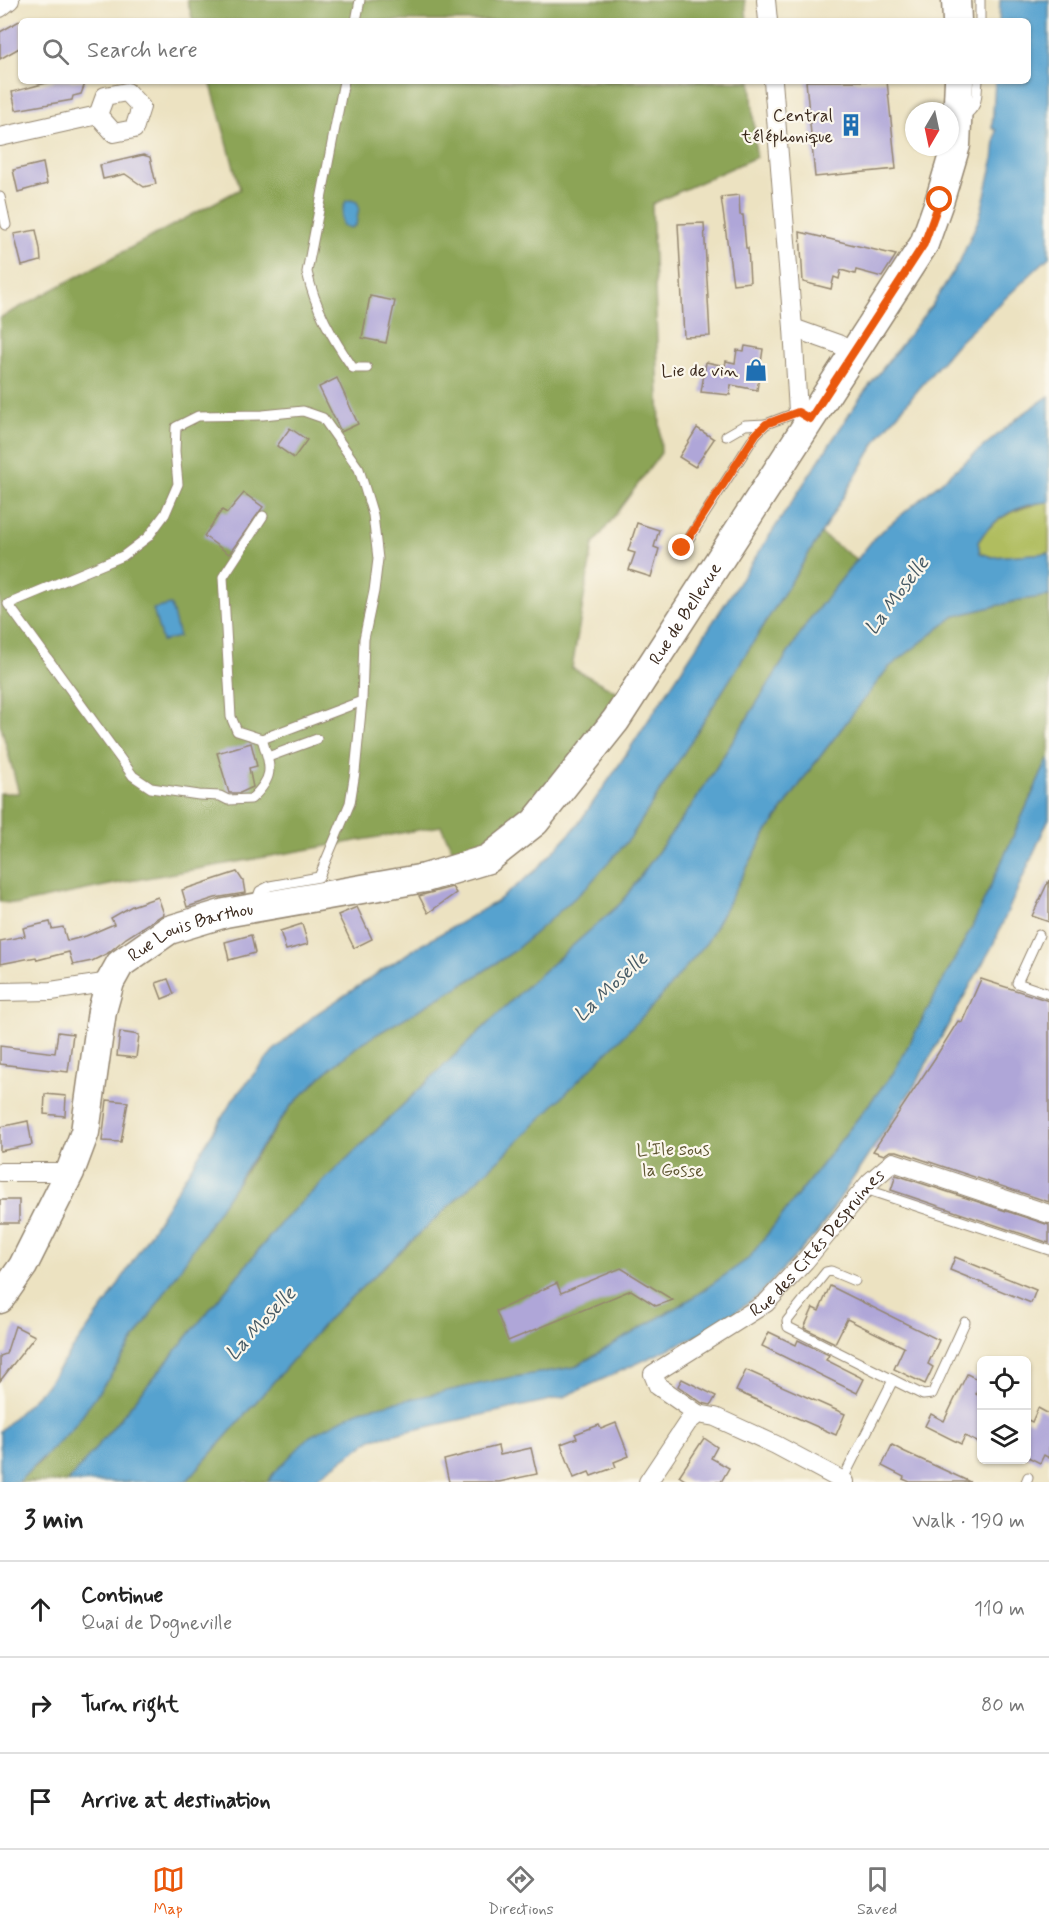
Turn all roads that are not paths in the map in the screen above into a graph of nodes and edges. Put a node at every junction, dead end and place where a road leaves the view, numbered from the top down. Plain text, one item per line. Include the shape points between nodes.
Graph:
1 (10, 0) edge
2 (360, 0) edge
3 (766, 0) edge
4 (956, 0) edge
5 (980, 0) edge
6 (0, 8) edge
7 (357, 18) edge
8 (768, 18) edge
9 (957, 18) edge
10 (980, 18) edge
11 (343, 84) edge
12 (772, 84) edge
13 (959, 84) edge
14 (978, 84) edge
15 (958, 102) edge
16 (98, 115) dead end
17 (959, 120) edge
18 (0, 137) edge
19 (953, 156) edge
20 (0, 197) edge
21 (6, 225) dead end
22 (793, 328) junction
23 (853, 352) junction
24 (366, 368) dead end
25 (804, 416) junction
26 (766, 424) junction
27 (726, 436) dead end
28 (263, 516) dead end
29 (682, 548) dead end
30 (362, 701) junction
31 (262, 738) junction
32 (317, 739) dead end
33 (268, 757) junction
34 (477, 862) joint
35 (255, 908) junction
36 (1039, 935) dead end
37 (110, 982) junction
38 (0, 992) edge
39 (1049, 994) edge
40 (0, 1172) edge
41 (66, 1173) junction
42 (865, 1189) junction
43 (1049, 1214) edge
44 (1049, 1250) edge
45 (855, 1281) dead end
46 (0, 1299) edge
47 (965, 1322) dead end
48 (893, 1380) junction
49 (698, 1414) junction
50 (844, 1481) edge
51 (648, 1482) edge

1 - 6 street
2 - 7 lane
3 - 8 street
4 - 9 main road
5 - 10 lane
11 - 24 lane via 306,272 312,296 336,344 352,368
12 - 22 street
13 - 15 main road, Rue de Bellevue
14 - 17 lane via 976,104
16 - 18 street
19 - 23 main road, Rue de Bellevue via 924,244
20 - 21 lane
22 - 23 street
22 - 25 street
23 - 25 main road, Rue de Bellevue
25 - 26 lane
25 - 34 main road, Rue de Bellevue via 616,720 535,822 488,859
26 - 27 lane via 745,425
26 - 29 lane
28 - 31 lane via 223,577 231,717 237,732
30 - 31 lane
30 - 33 lane via 364,639 378,558 373,515 359,469 323,418 303,411 198,416 184,421 176,427 177,484 165,514 148,537 123,556 8,604 133,776 151,788 228,800 251,799 265,786
30 - 35 lane via 350,803 319,877 270,886 260,891
31 - 33 lane
32 - 33 lane
34 - 35 main road, Rue Louis Barthou via 425,878
35 - 37 main road, Rue Louis Barthou via 169,930 120,964
36 - 39 lane via 1017,983
37 - 38 street via 51,991
37 - 41 main road, Rue Louis Barthou via 102,1011 85,1132
40 - 41 street
41 - 46 main road, Rue Louis Barthou via 22,1266
42 - 43 street, Rue des Cités Despruines via 893,1162
42 - 44 lane
42 - 49 street, Rue des Cités Despruines via 766,1303 652,1374 658,1386
45 - 48 lane via 826,1272 787,1322 788,1327
47 - 48 lane via 932,1394 923,1395
48 - 50 lane
49 - 50 street via 715,1417
49 - 51 street via 688,1422

